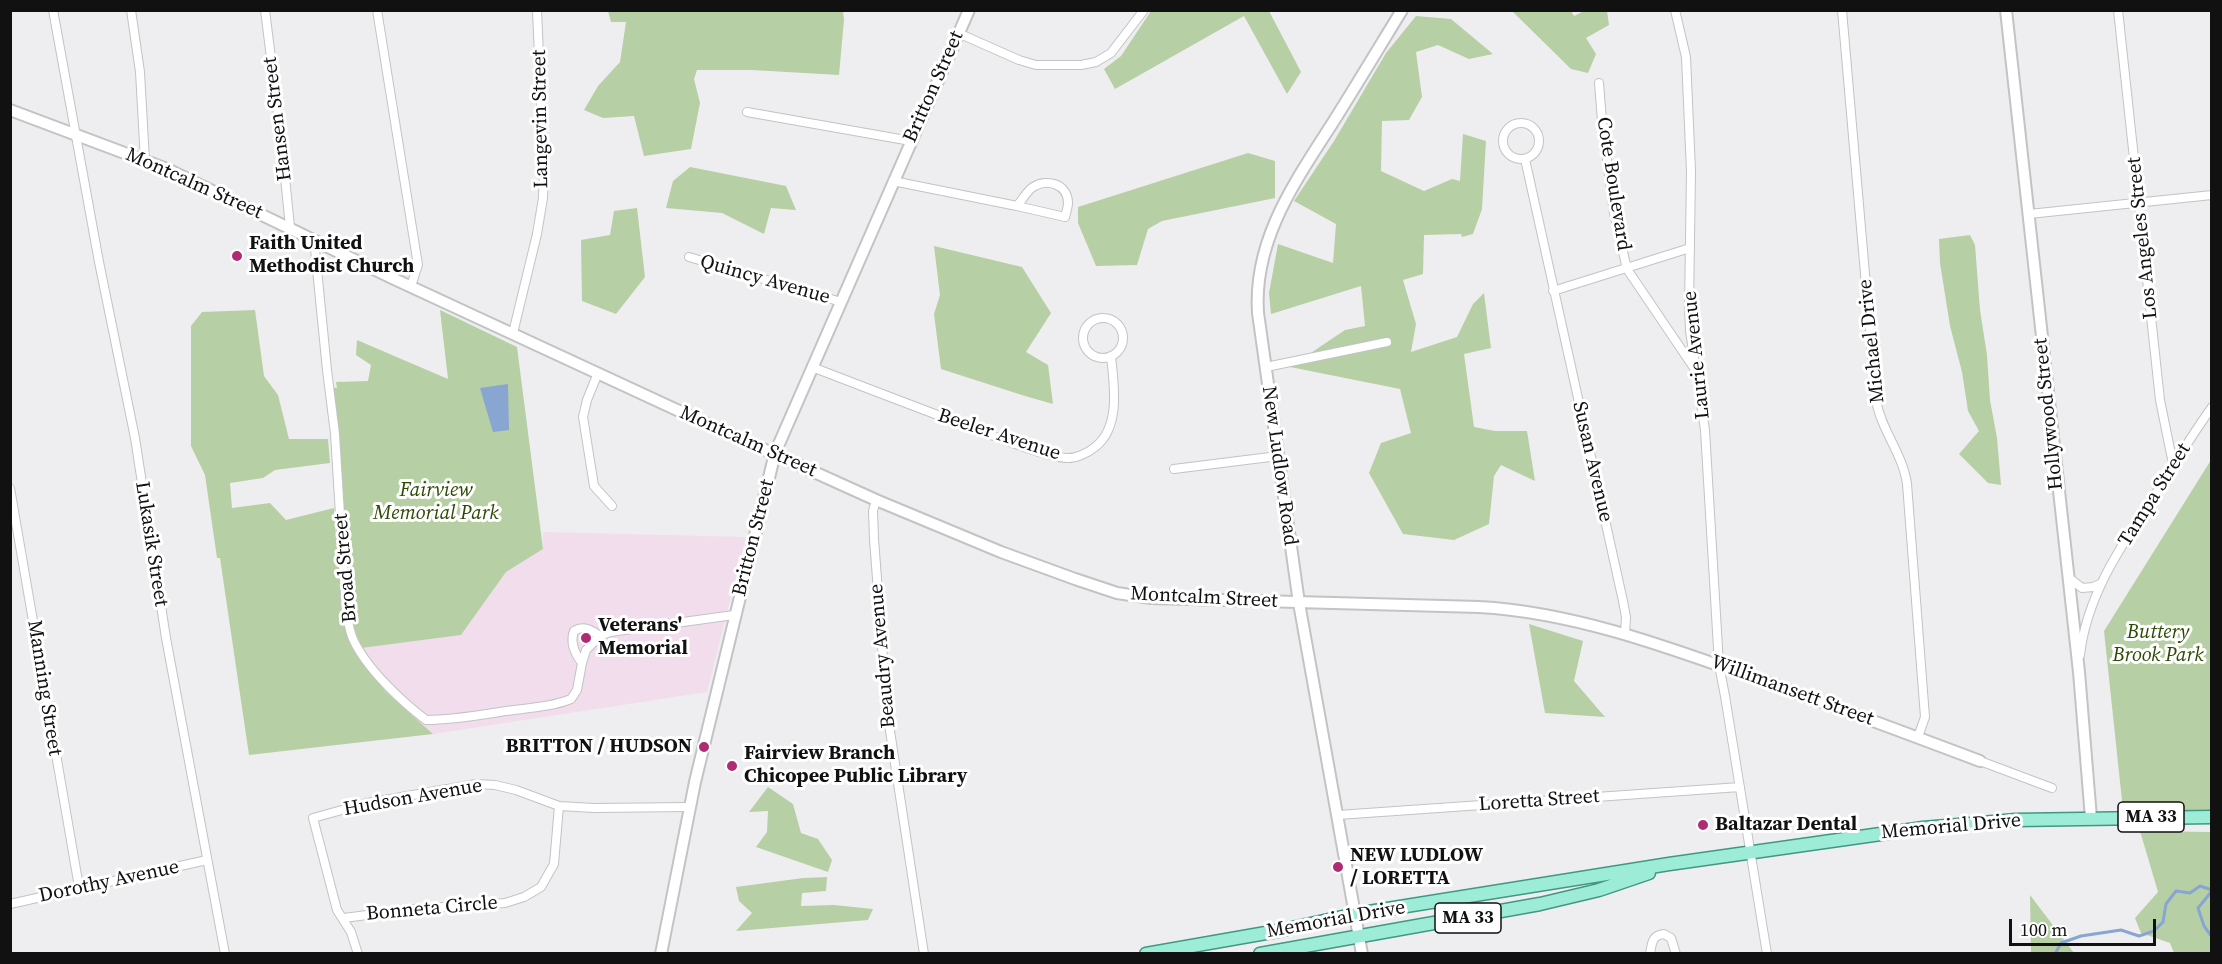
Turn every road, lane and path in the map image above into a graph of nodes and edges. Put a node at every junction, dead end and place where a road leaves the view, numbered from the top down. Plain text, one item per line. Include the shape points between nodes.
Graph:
1 (53, 10) edge
2 (131, 10) edge
3 (265, 10) edge
4 (377, 10) edge
5 (537, 10) edge
6 (969, 10) edge
7 (1144, 10) edge
8 (1402, 10) edge
9 (1675, 10) edge
10 (1842, 10) edge
11 (2006, 10) edge
12 (2118, 10) edge
13 (958, 33) junction
14 (1599, 83) dead end
15 (10, 110) edge
16 (747, 112) dead end
17 (76, 134) junction
18 (911, 141) junction
19 (1525, 159) junction
20 (145, 161) junction
21 (893, 180) junction
22 (2211, 195) edge
23 (2140, 203) junction
24 (1017, 206) junction
25 (2029, 213) junction
26 (290, 228) junction
27 (314, 239) junction
28 (1690, 248) junction
29 (689, 257) dead end
30 (1627, 269) junction
31 (411, 286) junction
32 (1553, 291) junction
33 (841, 302) junction
34 (513, 333) junction
35 (1387, 342) dead end
36 (1111, 356) junction
37 (812, 367) junction
38 (1266, 367) junction
39 (1697, 372) junction
40 (598, 373) junction
41 (2211, 407) edge
42 (775, 453) junction
43 (1278, 456) junction
44 (2173, 464) junction
45 (1174, 469) dead end
46 (10, 488) edge
47 (876, 500) junction
48 (612, 506) dead end
49 (2068, 577) junction
50 (2100, 584) junction
51 (1299, 603) junction
52 (1527, 611) joint
53 (734, 615) junction
54 (1625, 635) junction
55 (600, 636) junction
56 (582, 663) junction
57 (1719, 665) junction
58 (2079, 672) junction
59 (1918, 737) junction
60 (1980, 761) joint
61 (1740, 787) junction
62 (2052, 788) dead end
63 (559, 806) junction
64 (690, 807) junction
65 (1338, 815) junction
66 (2211, 816) edge
67 (2091, 818) junction
68 (1751, 852) junction
69 (207, 860) junction
70 (1669, 864) junction
71 (79, 887) junction
72 (10, 904) edge
73 (1356, 914) junction
74 (344, 918) junction
75 (1359, 936) junction
76 (225, 954) edge
77 (358, 954) edge
78 (661, 954) edge
79 (924, 954) edge
80 (1146, 954) edge
81 (1260, 954) edge
82 (1362, 954) edge
83 (1650, 954) edge
84 (1676, 954) edge
85 (1767, 954) edge

1 - 17 street, Lukasik Street
2 - 20 street via 140,72
3 - 26 street, Hansen Street
4 - 31 street via 418,265
5 - 34 street, Langevin Street via 543,198
6 - 13 main road, Britton Street
7 - 13 street via 1111,53 1096,62 1081,64 1036,65
8 - 38 main road, New Ludlow Road via 1296,180 1272,226 1261,261 1257,294
9 - 28 street, Laurie Avenue via 1686,57
10 - 59 street, Michael Drive via 1876,400 1907,484 1925,717
11 - 25 main road, Hollywood Street
12 - 23 street, Los Angeles Street
13 - 18 main road, Britton Street
14 - 30 street, Cote Boulevard via 1614,213
15 - 17 main road, Montcalm Street
16 - 18 street
17 - 20 main road, Montcalm Street
17 - 69 street, Lukasik Street via 135,438 166,638
18 - 21 main road, Britton Street
19 - 19 street via 1537,149 1538,137 1531,126 1518,124 1506,131 1503,145 1511,156
19 - 32 street, Susan Avenue
20 - 26 main road, Montcalm Street
21 - 24 street
21 - 33 main road, Britton Street
22 - 23 street
23 - 25 street
23 - 44 street, Los Angeles Street via 2160,400
24 - 24 street via 1032,188 1045,182 1063,188 1068,203 1065,217
25 - 49 main road, Hollywood Street
26 - 27 main road, Montcalm Street
27 - 31 main road, Montcalm Street
27 - 56 street, Broad Street via 335,434 346,611 352,637 363,657 426,720 518,710 572,699
28 - 30 street
28 - 39 street, Laurie Avenue via 1689,307
29 - 33 street, Quincy Avenue
30 - 32 street
30 - 39 street, Cote Boulevard
31 - 34 main road, Montcalm Street
32 - 54 street, Susan Avenue via 1625,609
33 - 37 main road, Britton Street
34 - 40 main road, Montcalm Street
35 - 38 street
36 - 36 street, Beeler Avenue via 1098,358 1087,350 1083,338 1093,321 1106,319 1120,329 1122,342
36 - 37 street, Beeler Avenue via 1114,389 1108,430 1096,447 1071,459 1002,439
37 - 42 main road, Britton Street
38 - 43 main road, New Ludlow Road
39 - 57 street, Laurie Avenue via 1705,430
40 - 42 main road, Montcalm Street
40 - 48 street via 583,417 594,486
41 - 44 street, Tampa Street
42 - 47 main road, Montcalm Street
42 - 53 main road, Britton Street
43 - 45 street
43 - 51 main road, New Ludlow Road
44 - 50 street, Tampa Street
46 - 71 street, Manning Street
47 - 51 main road, Montcalm Street via 1001,552 1117,592 1151,598
47 - 79 street, Beaudry Avenue via 874,540 886,711
49 - 50 street via 2082,588
49 - 58 main road, Hollywood Street
50 - 58 street, Tampa Street via 2083,636
51 - 52 main road, Montcalm Street
51 - 65 main road, New Ludlow Road
52 - 54 main road, Willimansett Street
53 - 55 street
53 - 64 main road, Britton Street
54 - 57 main road, Willimansett Street
55 - 56 street via 586,650
55 - 56 street via 583,628 573,633 573,648
57 - 59 main road, Willimansett Street
57 - 61 street, Laurie Avenue
58 - 67 main road, Hollywood Street
59 - 60 main road, Willimansett Street
60 - 62 street, Willimansett Street
61 - 65 street, Loretta Street
61 - 68 street, Laurie Avenue
63 - 64 street, Hudson Avenue
63 - 74 street, Bonneta Circle via 554,864 541,887 524,897 505,903
63 - 74 street, Hudson Avenue via 495,784 476,783 366,803 313,818 338,910
64 - 78 main road, Britton Street
65 - 73 main road, New Ludlow Road
66 - 67 main road, MA 33
67 - 68 main road, Memorial Drive / MA 33 via 1943,826
68 - 70 main road, Memorial Drive / MA 33
68 - 85 street, Laurie Avenue
69 - 71 street, Dorothy Avenue
69 - 76 street, Lukasik Street
70 - 73 main road, Memorial Drive / MA 33
70 - 75 main road, Memorial Drive / MA 33 via 1569,898
71 - 72 street, Dorothy Avenue
73 - 75 main road, New Ludlow Road
73 - 80 main road, Memorial Drive / MA 33
74 - 77 street
75 - 81 main road, Memorial Drive / MA 33
75 - 82 main road, New Ludlow Road
83 - 84 street via 1652,941 1664,934 1671,938

